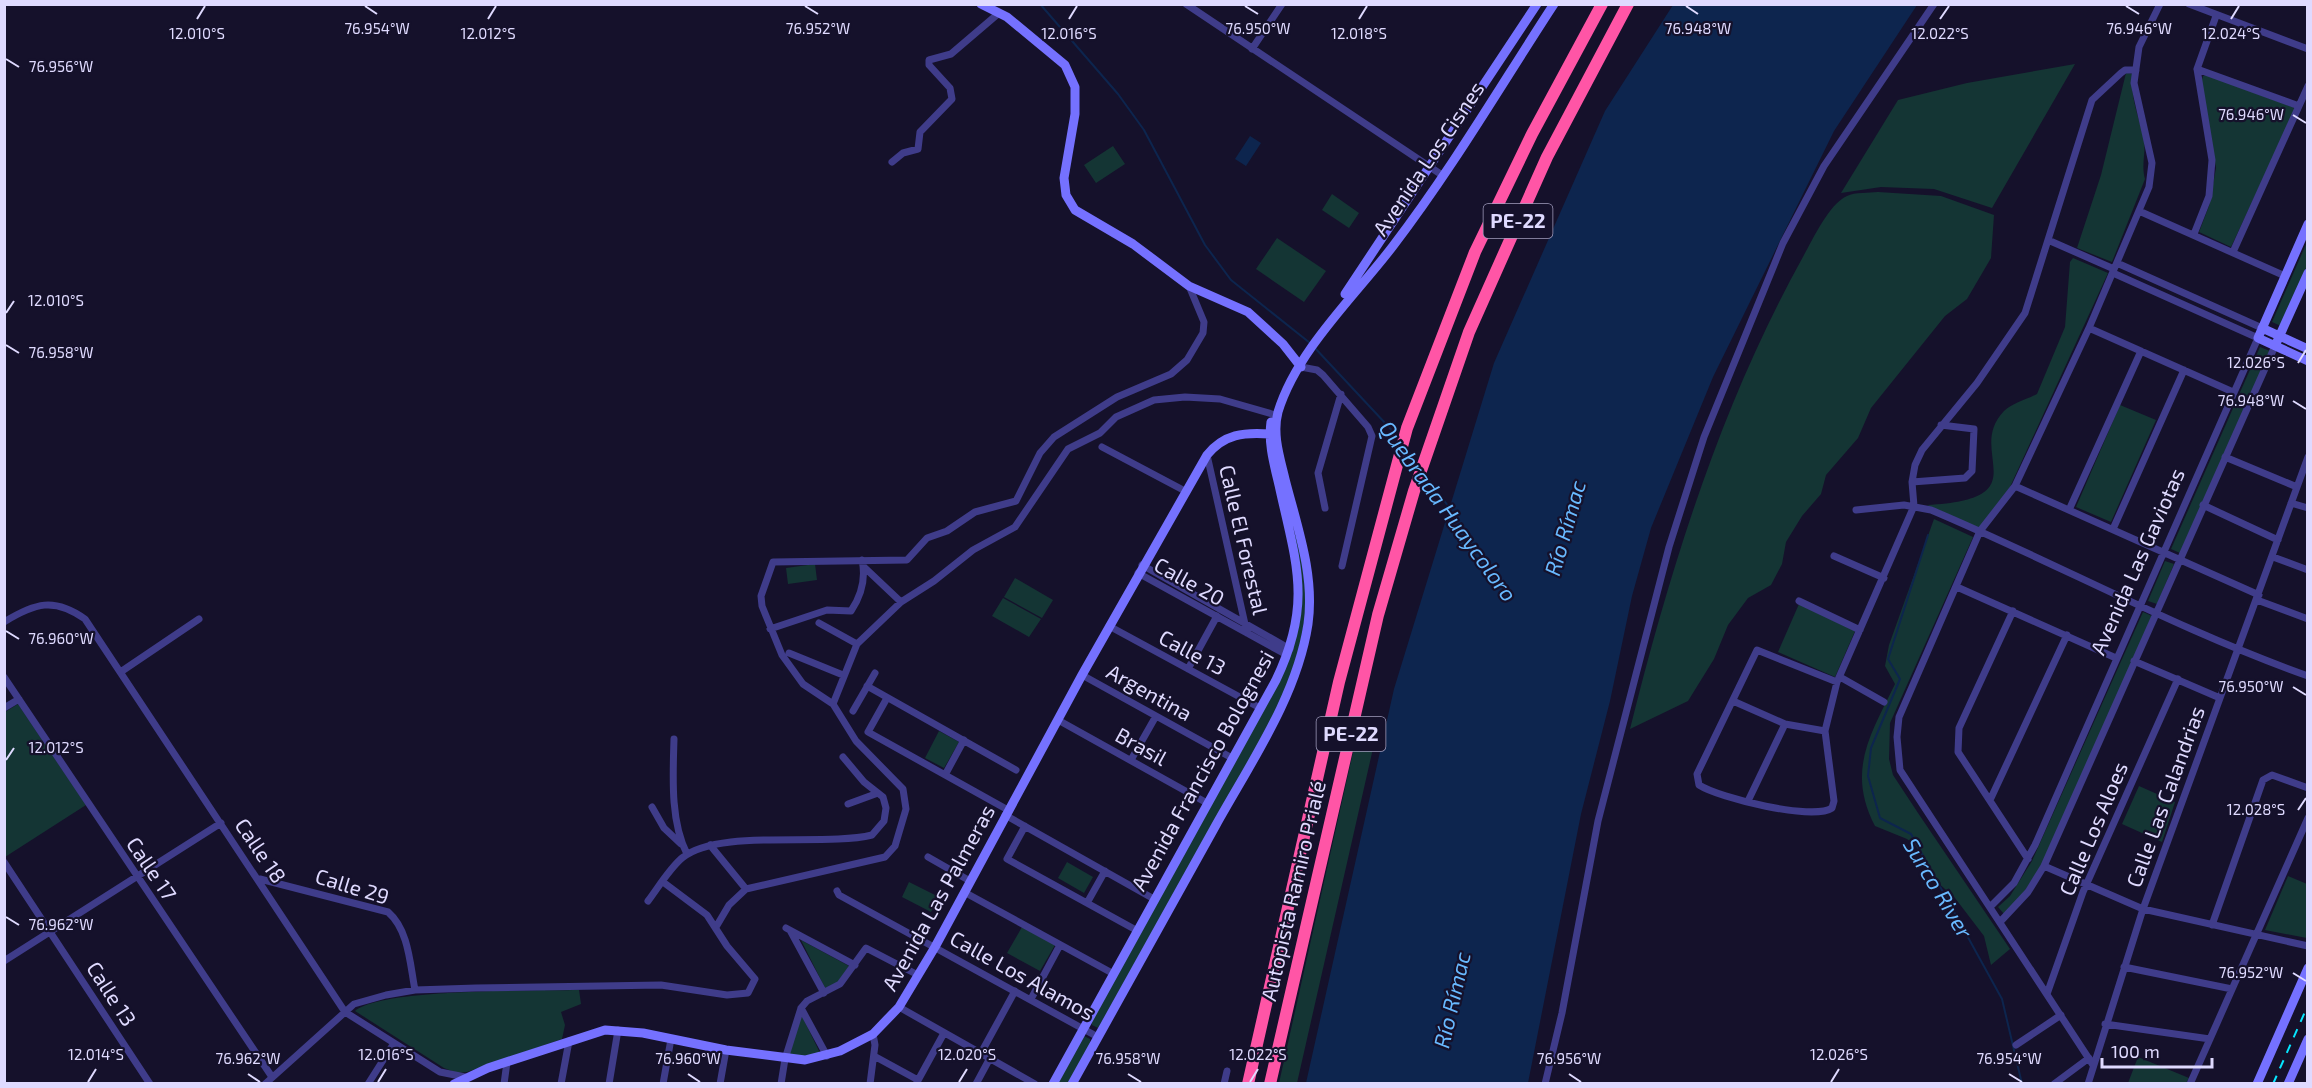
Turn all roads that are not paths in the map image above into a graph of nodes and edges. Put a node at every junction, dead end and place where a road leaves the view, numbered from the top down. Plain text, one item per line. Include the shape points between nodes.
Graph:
1 (981, 4) edge
2 (1186, 4) edge
3 (1282, 4) edge
4 (1537, 4) edge
5 (1554, 4) edge
6 (1602, 4) edge
7 (1628, 4) edge
8 (1934, 4) edge
9 (2160, 4) edge
10 (2189, 4) edge
11 (999, 13) junction
12 (2216, 16) junction
13 (1252, 49) junction
14 (1507, 49) junction
15 (2307, 49) edge
16 (1519, 58) junction
17 (2197, 69) junction
18 (2136, 70) junction
19 (2307, 86) edge
20 (2299, 106) junction
21 (892, 162) dead end
22 (1429, 167) junction
23 (1442, 175) junction
24 (2139, 211) junction
25 (2307, 224) edge
26 (2194, 234) junction
27 (2048, 240) junction
28 (2233, 252) junction
29 (2115, 269) junction
30 (2307, 273) edge
31 (2285, 276) junction
32 (2305, 284) edge
33 (1189, 286) junction
34 (1325, 328) junction
35 (2089, 328) junction
36 (2262, 328) junction
37 (2279, 336) junction
38 (2258, 338) junction
39 (2275, 346) junction
40 (2307, 349) edge
41 (2141, 351) junction
42 (2307, 361) edge
43 (1300, 365) junction
44 (2184, 370) junction
45 (2233, 392) junction
46 (1341, 394) junction
47 (1272, 414) junction
48 (1941, 425) junction
49 (1270, 434) junction
50 (1102, 447) dead end
51 (1207, 455) junction
52 (2225, 457) junction
53 (2307, 457) edge
54 (1912, 482) junction
55 (2015, 486) junction
56 (2297, 487) junction
57 (1185, 491) junction
58 (2291, 503) junction
59 (2203, 505) junction
60 (1914, 506) junction
61 (1325, 508) dead end
62 (2307, 508) edge
63 (1856, 510) dead end
64 (2069, 510) junction
65 (2113, 530) junction
66 (1980, 531) junction
67 (2278, 540) junction
68 (2163, 551) junction
69 (1834, 556) dead end
70 (2273, 557) junction
71 (2179, 559) junction
72 (863, 563) junction
73 (1342, 567) dead end
74 (1140, 569) junction
75 (2307, 570) edge
76 (1884, 578) junction
77 (1957, 587) junction
78 (2258, 598) junction
79 (901, 602) junction
80 (1799, 602) dead end
81 (2140, 604) junction
82 (2013, 611) junction
83 (2156, 611) junction
84 (1217, 616) junction
85 (199, 619) dead end
86 (2307, 619) edge
87 (4, 622) edge
88 (819, 623) dead end
89 (1247, 624) junction
90 (1109, 626) junction
91 (771, 629) junction
92 (1860, 630) junction
93 (1247, 633) junction
94 (2067, 635) junction
95 (857, 644) junction
96 (2238, 651) junction
97 (1289, 652) junction
98 (789, 653) dead end
99 (2116, 658) junction
100 (2134, 661) junction
101 (1188, 669) junction
102 (122, 671) junction
103 (875, 673) dead end
104 (843, 675) junction
105 (1082, 675) junction
106 (2307, 676) edge
107 (4, 677) edge
108 (1839, 680) junction
109 (2178, 680) junction
110 (867, 686) junction
111 (887, 698) junction
112 (2220, 698) junction
113 (19, 699) junction
114 (1732, 701) junction
115 (1884, 702) dead end
116 (833, 704) junction
117 (4, 708) edge
118 (1260, 708) junction
119 (853, 711) dead end
120 (1156, 716) junction
121 (1058, 720) junction
122 (1785, 724) junction
123 (1825, 730) junction
124 (674, 739) dead end
125 (964, 740) junction
126 (843, 757) dead end
127 (1232, 758) junction
128 (1131, 760) junction
129 (1016, 770) dead end
130 (945, 775) junction
131 (2307, 788) edge
132 (878, 793) junction
133 (1991, 798) junction
134 (1748, 801) junction
135 (1207, 803) junction
136 (848, 804) dead end
137 (651, 807) dead end
138 (1007, 813) junction
139 (2307, 818) edge
140 (221, 823) junction
141 (1025, 826) junction
142 (681, 844) junction
143 (710, 845) junction
144 (687, 855) junction
145 (928, 857) dead end
146 (2028, 859) junction
147 (4, 862) edge
148 (2044, 866) junction
149 (1105, 871) junction
150 (136, 876) junction
151 (260, 879) junction
152 (970, 881) junction
153 (663, 882) junction
154 (2087, 884) junction
155 (746, 889) junction
156 (837, 891) dead end
157 (964, 892) junction
158 (1154, 898) junction
159 (648, 901) dead end
160 (1087, 903) junction
161 (1990, 906) junction
162 (2143, 909) junction
163 (2000, 922) junction
164 (2212, 925) junction
165 (716, 927) junction
166 (1136, 930) junction
167 (50, 931) junction
168 (2256, 934) junction
169 (1060, 945) junction
170 (2307, 946) edge
171 (934, 947) junction
172 (4, 961) edge
173 (855, 965) junction
174 (2124, 967) junction
175 (2307, 968) edge
176 (1112, 974) junction
177 (918, 975) junction
178 (2232, 989) junction
179 (415, 990) junction
180 (1015, 991) junction
181 (824, 993) junction
182 (2047, 994) junction
183 (1030, 999) junction
184 (899, 1007) junction
185 (801, 1008) junction
186 (345, 1012) junction
187 (2061, 1015) junction
188 (2105, 1024) junction
189 (1083, 1028) junction
190 (618, 1030) junction
191 (944, 1033) junction
192 (873, 1034) junction
193 (1098, 1037) junction
194 (2210, 1039) junction
195 (2307, 1039) edge
196 (671, 1040) junction
197 (569, 1041) junction
198 (394, 1043) junction
199 (2016, 1045) dead end
200 (726, 1050) junction
201 (981, 1053) junction
202 (827, 1056) junction
203 (874, 1056) junction
204 (990, 1058) junction
205 (2089, 1058) junction
206 (785, 1059) junction
207 (507, 1062) junction
208 (2303, 1063) edge
209 (2093, 1065) junction
210 (1227, 1071) dead end
211 (272, 1077) junction
212 (465, 1077) junction
213 (917, 1082) edge
214 (2091, 1082) edge
215 (150, 1083) edge
216 (265, 1083) edge
217 (368, 1083) edge
218 (454, 1083) edge
219 (504, 1083) edge
220 (561, 1083) edge
221 (609, 1083) edge
222 (663, 1083) edge
223 (720, 1083) edge
224 (781, 1083) edge
225 (870, 1083) edge
226 (976, 1083) edge
227 (1035, 1083) edge
228 (1053, 1083) edge
229 (1072, 1083) edge
230 (1224, 1083) edge
231 (1248, 1083) edge
232 (1270, 1083) edge
233 (1545, 1083) edge
234 (2054, 1083) edge
235 (2190, 1083) edge
236 (2257, 1083) edge
237 (2288, 1083) edge

1 - 11 main road
2 - 13 street
3 - 13 street
4 - 14 main road, Avenida Los Cisnes
5 - 16 main road, Avenida Los Cisnes
6 - 231 highway, Autopista Ramiro Prialé / PE-22 via 1532,134 1475,252 1407,428 1339,682
7 - 232 highway, Autopista Ramiro Prialé / PE-22 via 1537,178 1468,332 1414,491 1378,615
8 - 233 street via 1824,166 1783,243 1704,437 1669,547 1598,821
9 - 18 street via 2139,47
10 - 12 street
11 - 21 street via 951,54 929,60 950,88 952,99 920,132 918,149 903,153
11 - 33 main road via 1065,65 1075,87 1075,114 1064,178 1066,195 1075,210 1133,244
12 - 15 street
12 - 17 street
13 - 22 street
14 - 16 main road via 1509,58
14 - 22 main road, Avenida Los Cisnes
16 - 23 main road, Avenida Los Cisnes
17 - 20 street
17 - 26 street via 2212,170 2209,196
18 - 24 street via 2137,105 2152,163 2149,187
18 - 27 street via 2125,70 2092,100
19 - 20 street
20 - 28 street
22 - 23 street
22 - 34 main road, Avenida Los Cisnes
23 - 34 main road, Avenida Los Cisnes via 1392,248
24 - 26 street
24 - 29 street
25 - 31 main road, Avenida Las Gaviotas
26 - 28 street
27 - 29 street
27 - 48 street via 2025,313 1977,383
28 - 31 street
29 - 35 street
29 - 36 street
29 - 38 street
30 - 32 main road, Avenida Las Gaviotas
31 - 36 main road, Avenida Las Gaviotas
32 - 37 main road, Avenida Las Gaviotas
33 - 43 main road via 1248,312
33 - 72 street via 1202,312 1203,333 1187,360 1171,374 1117,397 1054,437 1040,453 1016,501 975,512 947,531 927,538 907,560
34 - 43 main road, Avenida Francisco Bolognesi
35 - 41 street
35 - 55 street
36 - 37 main road
36 - 38 main road, Avenida Las Gaviotas
37 - 39 main road, Avenida Las Gaviotas
37 - 40 main road
38 - 39 main road
38 - 45 street, Avenida Las Gaviotas
39 - 42 main road
39 - 52 street, Avenida Las Gaviotas
41 - 44 street
41 - 64 street
43 - 46 street via 1320,372
43 - 47 main road, Avenida Francisco Bolognesi
43 - 193 main road, Avenida Francisco Bolognesi via 1284,397 1276,430 1306,567 1306,636 1278,712
44 - 45 street
44 - 65 street
45 - 68 street, Avenida Las Gaviotas
46 - 61 street via 1318,473
46 - 73 street via 1372,436
47 - 49 main road, Avenida Francisco Bolognesi
47 - 79 street via 1220,399 1185,397 1154,400 1116,417 1100,433 1068,449 1015,527 973,550
48 - 54 street via 1922,450
48 - 54 street via 1974,429 1972,471 1965,478
49 - 51 main road, Avenida Las Palmeras via 1234,435 1215,445
49 - 97 main road, Avenida Francisco Bolognesi via 1300,600
50 - 57 street
51 - 57 main road, Avenida Las Palmeras
51 - 89 street, Calle El Forestal
52 - 56 street
52 - 59 street, Avenida Las Gaviotas
53 - 56 street, Calle Las Calandrias
54 - 60 street
55 - 64 street
55 - 66 street
56 - 58 street, Calle Las Calandrias
57 - 74 main road, Avenida Las Palmeras
58 - 62 street
58 - 67 street, Calle Las Calandrias
59 - 67 street
59 - 71 street, Avenida Las Gaviotas
60 - 63 street
60 - 66 street
60 - 76 street
64 - 65 street
65 - 68 street
66 - 77 street
66 - 81 street
67 - 70 street, Calle Las Calandrias
68 - 71 street
68 - 81 street, Avenida Las Gaviotas
69 - 76 street
70 - 75 street
70 - 78 street, Calle Las Calandrias
71 - 78 street
71 - 83 street, Avenida Las Gaviotas
72 - 79 street
72 - 91 street via 861,591 851,611 827,610
72 - 91 street via 773,562 761,596
74 - 84 street, Calle 20
74 - 89 street, Calle 20
74 - 90 main road, Avenida Las Palmeras
76 - 92 street
77 - 82 street
77 - 161 street via 1899,717 1900,770
78 - 86 street
78 - 96 street, Calle Las Calandrias
79 - 95 street
80 - 92 street
81 - 83 street
81 - 99 street, Avenida Las Gaviotas
82 - 94 street
82 - 133 street via 1957,737 1958,752
83 - 96 street
83 - 100 street, Avenida Las Gaviotas
84 - 93 street, Calle 20
84 - 101 street
85 - 102 street
87 - 102 street, Calle 18 via 36,605 59,606 85,618
88 - 95 street
89 - 93 street, Calle El Forestal
89 - 97 street, Calle 20
90 - 101 street, Calle 13
90 - 105 main road, Avenida Las Palmeras
91 - 116 street via 782,655 803,684
92 - 108 street
93 - 97 street, Calle 20
94 - 99 street
94 - 133 street
95 - 104 street
96 - 106 street
96 - 112 street, Calle Las Calandrias
97 - 118 main road, Avenida Francisco Bolognesi
98 - 104 street
99 - 146 street, Avenida Las Gaviotas
100 - 109 street
100 - 148 street, Avenida Las Gaviotas
101 - 118 street, Calle 13
102 - 140 street, Calle 18
103 - 110 street
104 - 116 street
105 - 120 street, Argentina
105 - 121 main road, Avenida Las Palmeras
107 - 113 street, Calle 17
108 - 114 street via 1757,650
108 - 115 street
108 - 123 street
109 - 112 street
109 - 154 street, Calle Los Aloes
110 - 111 street
110 - 119 street
111 - 125 street
111 - 130 street via 868,732
112 - 162 street, Calle Las Calandrias
113 - 117 street
113 - 150 street, Calle 17
114 - 122 street
114 - 134 street via 1697,774 1697,782 1706,790
116 - 155 street via 856,741 903,789 906,809 895,846 878,860
118 - 127 main road, Avenida Francisco Bolognesi
120 - 127 street, Argentina
120 - 128 street
121 - 128 street, Brasil
121 - 138 main road, Avenida Las Palmeras
122 - 123 street
122 - 134 street
123 - 134 street via 1832,808 1804,813
124 - 142 street via 673,785
125 - 129 street
125 - 130 street
126 - 132 street
127 - 135 main road, Avenida Francisco Bolognesi
128 - 135 street, Brasil
130 - 138 street
131 - 164 street via 2272,775 2263,780
132 - 136 street
132 - 143 street via 886,808 884,820 872,835 841,840
133 - 146 street
135 - 158 main road, Avenida Francisco Bolognesi
137 - 142 street via 664,828
138 - 141 street
138 - 152 main road, Avenida Las Palmeras
139 - 168 street
140 - 150 street
140 - 151 street, Calle 18
141 - 149 street
141 - 160 street via 1007,859
142 - 144 street
143 - 144 street
143 - 155 street
144 - 153 street
145 - 152 street
146 - 161 street, Avenida Las Gaviotas via 2014,883
147 - 167 street, Calle 13
148 - 154 street
148 - 163 street, Avenida Las Gaviotas via 2028,892
149 - 158 street
149 - 160 street
150 - 167 street
150 - 211 street, Calle 17
151 - 179 street, Calle 29 via 388,912 396,919 405,942
151 - 186 street, Calle 18
152 - 157 main road, Avenida Las Palmeras
153 - 159 street
153 - 165 street via 707,915
154 - 162 street
154 - 182 street, Calle Los Aloes
155 - 165 street via 729,905
156 - 171 street, Calle Los Alamos via 839,896
157 - 169 street
157 - 171 main road, Avenida Las Palmeras
158 - 166 main road, Avenida Francisco Bolognesi
160 - 166 street
161 - 163 street
162 - 164 street
162 - 174 street, Calle Las Calandrias
163 - 182 street
164 - 168 street
165 - 179 street via 755,980 748,993 727,995 661,985
166 - 176 main road, Avenida Francisco Bolognesi
167 - 172 street
167 - 215 street, Calle 13
168 - 170 street
168 - 178 street
169 - 176 street
169 - 183 street
171 - 177 main road, Avenida Las Palmeras
171 - 180 street, Calle Los Alamos
173 - 177 street via 866,948
173 - 181 street via 840,984
173 - 181 street via 789,930
174 - 178 street
174 - 188 street, Calle Las Calandrias
175 - 236 main road
176 - 189 main road, Avenida Francisco Bolognesi
177 - 184 main road, Avenida Las Palmeras
178 - 194 street
179 - 186 street via 365,999
180 - 183 street, Calle Los Alamos
180 - 201 street
181 - 185 street
182 - 187 street
183 - 189 street, Calle Los Alamos
184 - 191 street
184 - 192 main road, Avenida Las Palmeras
185 - 202 street
185 - 206 street
186 - 198 street, Calle 18
186 - 211 street
187 - 199 street
187 - 205 street
188 - 194 street
188 - 209 street, Calle Las Calandrias
189 - 193 street, Calle Los Alamos
189 - 228 main road, Avenida Francisco Bolognesi
190 - 196 main road, Avenida Las Palmeras
190 - 197 main road, Avenida Las Palmeras
190 - 221 street
191 - 201 street
191 - 213 street
192 - 202 main road, Avenida Las Palmeras
192 - 203 street
193 - 229 main road, Avenida Francisco Bolognesi
194 - 235 street
195 - 208 main road
196 - 200 main road, Avenida Las Palmeras
196 - 222 street
197 - 207 main road, Avenida Las Palmeras
197 - 220 street
198 - 212 street, Calle 18 via 440,1072
198 - 217 street
200 - 206 main road, Avenida Las Palmeras
200 - 223 street
201 - 204 street
202 - 206 main road, Avenida Las Palmeras
203 - 213 street
203 - 225 street
204 - 226 street
204 - 227 street
205 - 209 street
205 - 234 street
206 - 224 street
207 - 212 main road, Avenida Las Palmeras
207 - 219 street
208 - 237 main road
209 - 214 street, Calle Las Calandrias
210 - 230 street
211 - 216 street
212 - 218 main road, Avenida Las Palmeras

